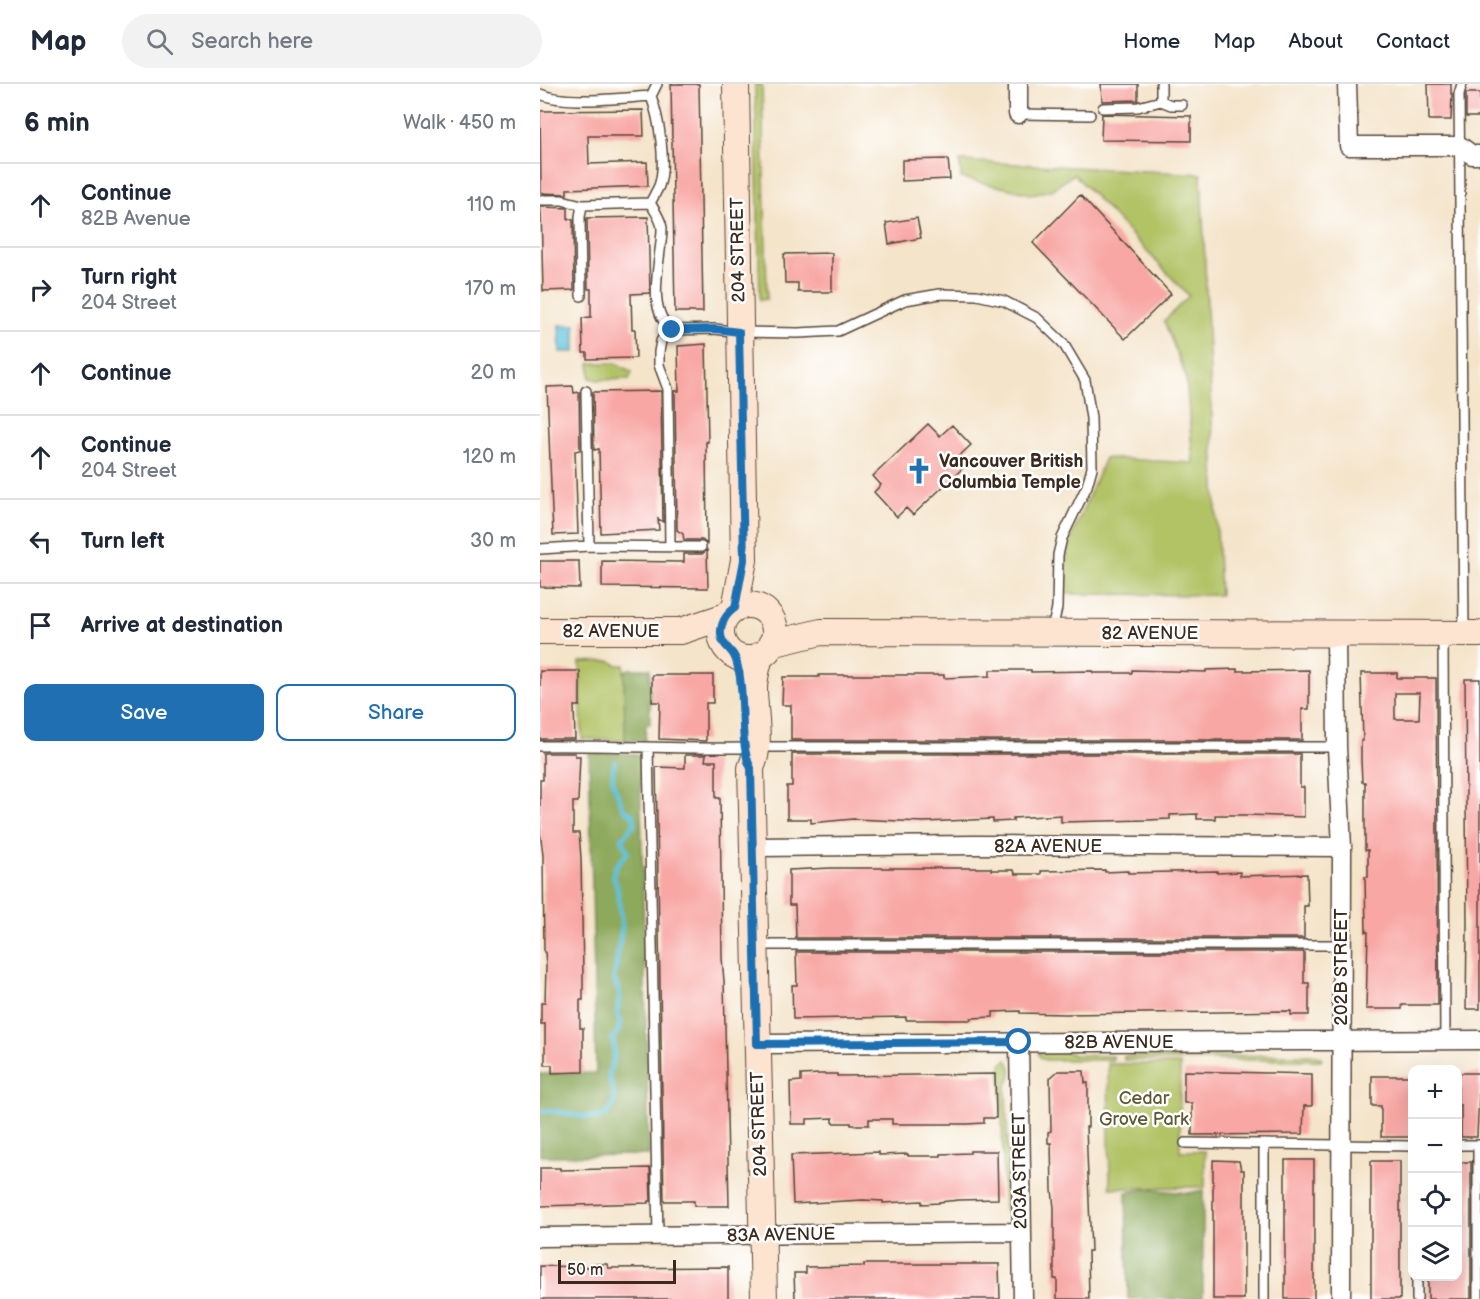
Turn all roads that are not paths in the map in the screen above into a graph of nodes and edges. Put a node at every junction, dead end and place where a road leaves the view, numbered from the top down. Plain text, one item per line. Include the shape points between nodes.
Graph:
1 (657, 84) edge
2 (736, 84) edge
3 (1018, 84) edge
4 (1161, 84) edge
5 (1347, 84) edge
6 (1462, 84) edge
7 (540, 94) edge
8 (651, 96) junction
9 (1161, 101) junction
10 (1182, 105) dead end
11 (1103, 108) dead end
12 (1018, 114) joint
13 (1090, 115) dead end
14 (1460, 146) junction
15 (1480, 155) edge
16 (540, 200) edge
17 (650, 203) junction
18 (582, 205) junction
19 (582, 296) dead end
20 (672, 330) junction
21 (739, 332) junction
22 (586, 391) dead end
23 (589, 546) junction
24 (670, 546) junction
25 (701, 547) dead end
26 (540, 549) edge
27 (747, 612) junction
28 (540, 631) edge
29 (681, 631) junction
30 (821, 632) junction
31 (1052, 633) junction
32 (1336, 634) junction
33 (1462, 634) edge
34 (728, 648) junction
35 (766, 650) junction
36 (540, 746) edge
37 (1337, 747) junction
38 (648, 748) junction
39 (751, 755) junction
40 (754, 847) junction
41 (1342, 847) junction
42 (756, 945) junction
43 (1341, 945) junction
44 (1480, 1040) edge
45 (1341, 1041) junction
46 (1445, 1041) junction
47 (1019, 1042) junction
48 (757, 1044) junction
49 (1185, 1143) dead end
50 (1264, 1144) junction
51 (1341, 1144) junction
52 (1462, 1145) edge
53 (1479, 1145) edge
54 (1408, 1146) edge
55 (1021, 1232) junction
56 (762, 1235) junction
57 (658, 1236) junction
58 (540, 1237) edge
59 (1417, 1281) edge
60 (764, 1299) edge
61 (1023, 1299) edge
62 (1264, 1299) edge
63 (1341, 1299) edge
64 (1417, 1299) edge
65 (1479, 1299) edge

1 - 8 lane
2 - 21 street, 204 STREET
3 - 12 street
4 - 9 lane
5 - 14 street via 1348,146
6 - 14 lane
7 - 8 lane via 573,99
8 - 17 lane via 660,126 661,165 659,185
9 - 10 lane
9 - 11 lane via 1138,107
12 - 13 lane
14 - 15 street via 1472,155
14 - 33 lane
16 - 18 lane
17 - 18 lane
17 - 20 lane via 662,228 657,306
18 - 19 lane
20 - 21 lane
20 - 24 lane via 661,341 659,352 659,365 668,389
21 - 27 street, 204 STREET
21 - 31 lane via 838,331 905,300 940,294 977,295 1004,301 1037,318 1058,338 1085,380 1092,468 1062,538
22 - 23 lane
23 - 24 lane
23 - 26 lane
24 - 25 lane
27 - 29 street, 82 AVENUE
27 - 30 street, 82 AVENUE
27 - 34 street via 722,625 721,634
27 - 35 street via 775,633
28 - 29 street, 82 AVENUE
29 - 34 street, 82 AVENUE
30 - 31 street, 82 AVENUE
30 - 35 street, 82 AVENUE
31 - 32 street, 82 AVENUE
32 - 33 street, 82 AVENUE
32 - 37 street, 202B STREET
33 - 46 lane
34 - 35 street via 745,658
34 - 39 street, 204 STREET via 739,669
35 - 39 street, 204 STREET via 754,687
36 - 38 lane
37 - 39 lane
37 - 41 street, 202B STREET
38 - 39 lane
38 - 57 lane
39 - 40 street, 204 STREET
40 - 41 street, 82A AVENUE
40 - 42 street, 204 STREET
41 - 43 street, 202B STREET
42 - 43 lane
42 - 48 street, 204 STREET
43 - 45 street, 202B STREET
44 - 46 street, 82B AVENUE
45 - 46 street, 82B AVENUE
45 - 47 street, 82B AVENUE
45 - 51 street, 202B STREET
47 - 48 street, 82B AVENUE
47 - 55 street, 203A STREET
48 - 56 street, 204 STREET
49 - 50 lane
50 - 51 lane
50 - 62 lane
51 - 54 lane
51 - 63 street, 202B STREET
52 - 53 lane
53 - 65 lane
55 - 56 street, 83A AVENUE
55 - 61 street, 203A STREET
56 - 57 street, 83A AVENUE
56 - 60 street, 204 STREET
57 - 58 street, 83A AVENUE
59 - 64 lane

